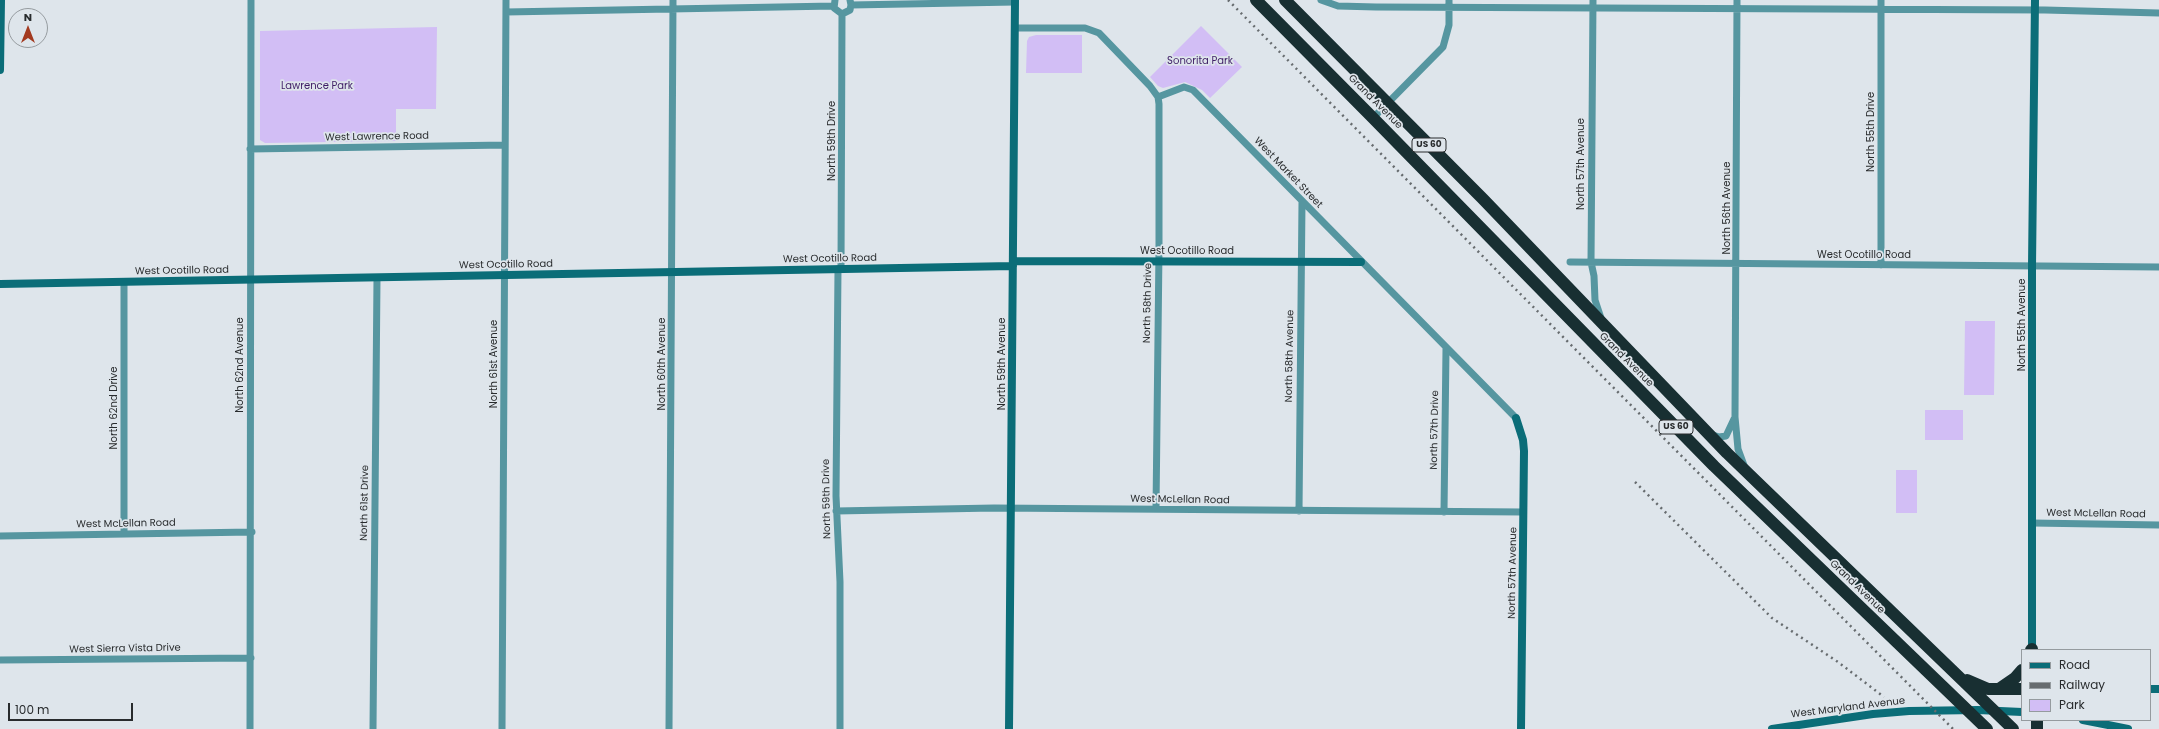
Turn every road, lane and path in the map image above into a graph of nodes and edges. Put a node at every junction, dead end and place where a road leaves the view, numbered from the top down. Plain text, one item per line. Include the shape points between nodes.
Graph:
1 (0, 0) edge
2 (251, 0) edge
3 (506, 0) edge
4 (673, 0) edge
5 (1256, 0) edge
6 (1285, 0) edge
7 (1321, 0) edge
8 (1593, 0) edge
9 (1737, 0) edge
10 (1881, 0) edge
11 (2035, 0) edge
12 (1015, 1) edge
13 (850, 2) edge
14 (835, 3) edge
15 (1449, 4) edge
16 (673, 9) junction
17 (1593, 9) junction
18 (1737, 9) junction
19 (1881, 10) junction
20 (2035, 10) junction
21 (506, 12) junction
22 (2159, 13) edge
23 (842, 14) junction
24 (1015, 28) junction
25 (0, 35) edge
26 (0, 70) edge
27 (1158, 97) junction
28 (1388, 103) junction
29 (1374, 118) junction
30 (505, 145) junction
31 (250, 150) junction
32 (1302, 202) junction
33 (1158, 261) junction
34 (1301, 262) junction
35 (1361, 262) junction
36 (1570, 262) dead end
37 (1591, 262) junction
38 (1013, 263) junction
39 (1737, 264) junction
40 (1881, 265) junction
41 (2032, 266) junction
42 (2159, 267) edge
43 (839, 269) junction
44 (673, 272) junction
45 (504, 275) junction
46 (377, 278) junction
47 (250, 280) junction
48 (124, 282) junction
49 (0, 284) edge
50 (1603, 326) junction
51 (1446, 349) junction
52 (1735, 417) junction
53 (1516, 418) joint
54 (1706, 431) junction
55 (1747, 472) junction
56 (1011, 509) junction
57 (1156, 509) junction
58 (836, 511) junction
59 (1299, 512) junction
60 (1444, 512) junction
61 (1524, 512) junction
62 (2032, 523) junction
63 (2159, 525) edge
64 (252, 532) junction
65 (124, 534) junction
66 (0, 536) edge
67 (2032, 649) edge
68 (251, 658) junction
69 (0, 660) edge
70 (2021, 671) edge
71 (1954, 672) junction
72 (1999, 689) junction
73 (2021, 689) edge
74 (2021, 712) edge
75 (2088, 721) edge
76 (250, 729) edge
77 (373, 729) edge
78 (502, 729) edge
79 (669, 729) edge
80 (840, 729) edge
81 (1009, 729) edge
82 (1521, 729) edge
83 (1772, 729) edge
84 (1987, 729) edge
85 (2013, 729) edge
86 (2128, 729) edge

1 - 25 street
2 - 31 street, North 62nd Avenue
3 - 21 street, North 61st Avenue
4 - 16 street, North 60th Avenue
5 - 29 highway, Grand Avenue / US 60
6 - 28 highway, Grand Avenue / US 60
7 - 15 street via 1338,6
8 - 17 street, North 57th Avenue
9 - 18 street, North 56th Avenue
10 - 19 street, North 55th Drive
11 - 20 street, North 55th Avenue
12 - 13 street
12 - 24 street, North 59th Avenue
13 - 23 street via 850,10
14 - 16 street
14 - 23 street via 836,10
15 - 17 street
15 - 28 street via 1448,32 1443,47
16 - 21 street
16 - 44 street, North 60th Avenue
17 - 18 street
17 - 37 street, North 57th Avenue
18 - 19 street
18 - 39 street, North 56th Avenue
19 - 20 street
19 - 40 street, North 55th Drive
20 - 22 street
20 - 41 street, North 55th Avenue
21 - 30 street, North 61st Avenue
23 - 43 street, North 59th Drive
24 - 27 street via 1085,28 1099,33
24 - 38 street, North 59th Avenue
25 - 26 street
27 - 32 street, West Market Street via 1184,87 1193,90
27 - 33 street, North 58th Drive
28 - 29 street
28 - 50 highway, Grand Avenue / US 60
29 - 84 highway, Grand Avenue / US 60 via 1714,466
30 - 31 street, West Lawrence Road
30 - 45 street, North 61st Avenue
31 - 47 street, North 62nd Avenue
32 - 34 street, North 58th Avenue
32 - 35 street, West Market Street
33 - 34 street, West Ocotillo Road
33 - 38 street, West Ocotillo Road
33 - 57 street, North 58th Drive
34 - 35 street, West Ocotillo Road
34 - 59 street, North 58th Avenue
35 - 51 street, West Market Street
36 - 37 street, West Ocotillo Road
37 - 39 street, West Ocotillo Road
37 - 50 street, North 57th Avenue via 1595,300
38 - 43 street, West Ocotillo Road
38 - 56 street, North 59th Avenue
39 - 40 street, West Ocotillo Road
39 - 52 street, North 56th Avenue
40 - 41 street, West Ocotillo Road
41 - 42 street, West Ocotillo Road
41 - 62 street, North 55th Avenue
43 - 44 street, West Ocotillo Road
43 - 58 street, North 59th Drive
44 - 45 street, West Ocotillo Road
44 - 79 street, North 60th Avenue
45 - 46 street, West Ocotillo Road
45 - 78 street, North 61st Avenue
46 - 47 street, West Ocotillo Road
46 - 77 street, North 61st Drive
47 - 48 street, West Ocotillo Road
47 - 64 street, North 62nd Avenue via 249,509
48 - 49 street, West Ocotillo Road
48 - 65 street, North 62nd Drive
50 - 54 highway, Grand Avenue / US 60
51 - 53 street, West Market Street
51 - 60 street, North 57th Drive
52 - 54 street, North 56th Avenue via 1726,436 1718,437
52 - 55 street, North 56th Avenue via 1738,449
53 - 61 street, North 57th Avenue via 1523,440
54 - 55 highway, Grand Avenue / US 60
55 - 71 highway, Grand Avenue / US 60
56 - 57 street, West McLellan Road
56 - 58 street, West McLellan Road
56 - 81 street, North 59th Avenue
57 - 59 street, West McLellan Road
58 - 80 street, North 59th Drive via 840,582
59 - 60 street, West McLellan Road
60 - 61 street, West McLellan Road
61 - 82 street, North 57th Avenue
62 - 63 street, West McLellan Road
62 - 67 street, North 55th Avenue
64 - 65 street, West McLellan Road
64 - 68 street, North 62nd Avenue
65 - 66 street, West McLellan Road
68 - 69 street, West Sierra Vista Drive
68 - 76 street, North 62nd Avenue
70 - 72 highway
71 - 72 highway via 1978,686
71 - 85 highway, Grand Avenue / US 60
72 - 73 highway
74 - 83 street, West Maryland Avenue via 1909,711
75 - 86 street

